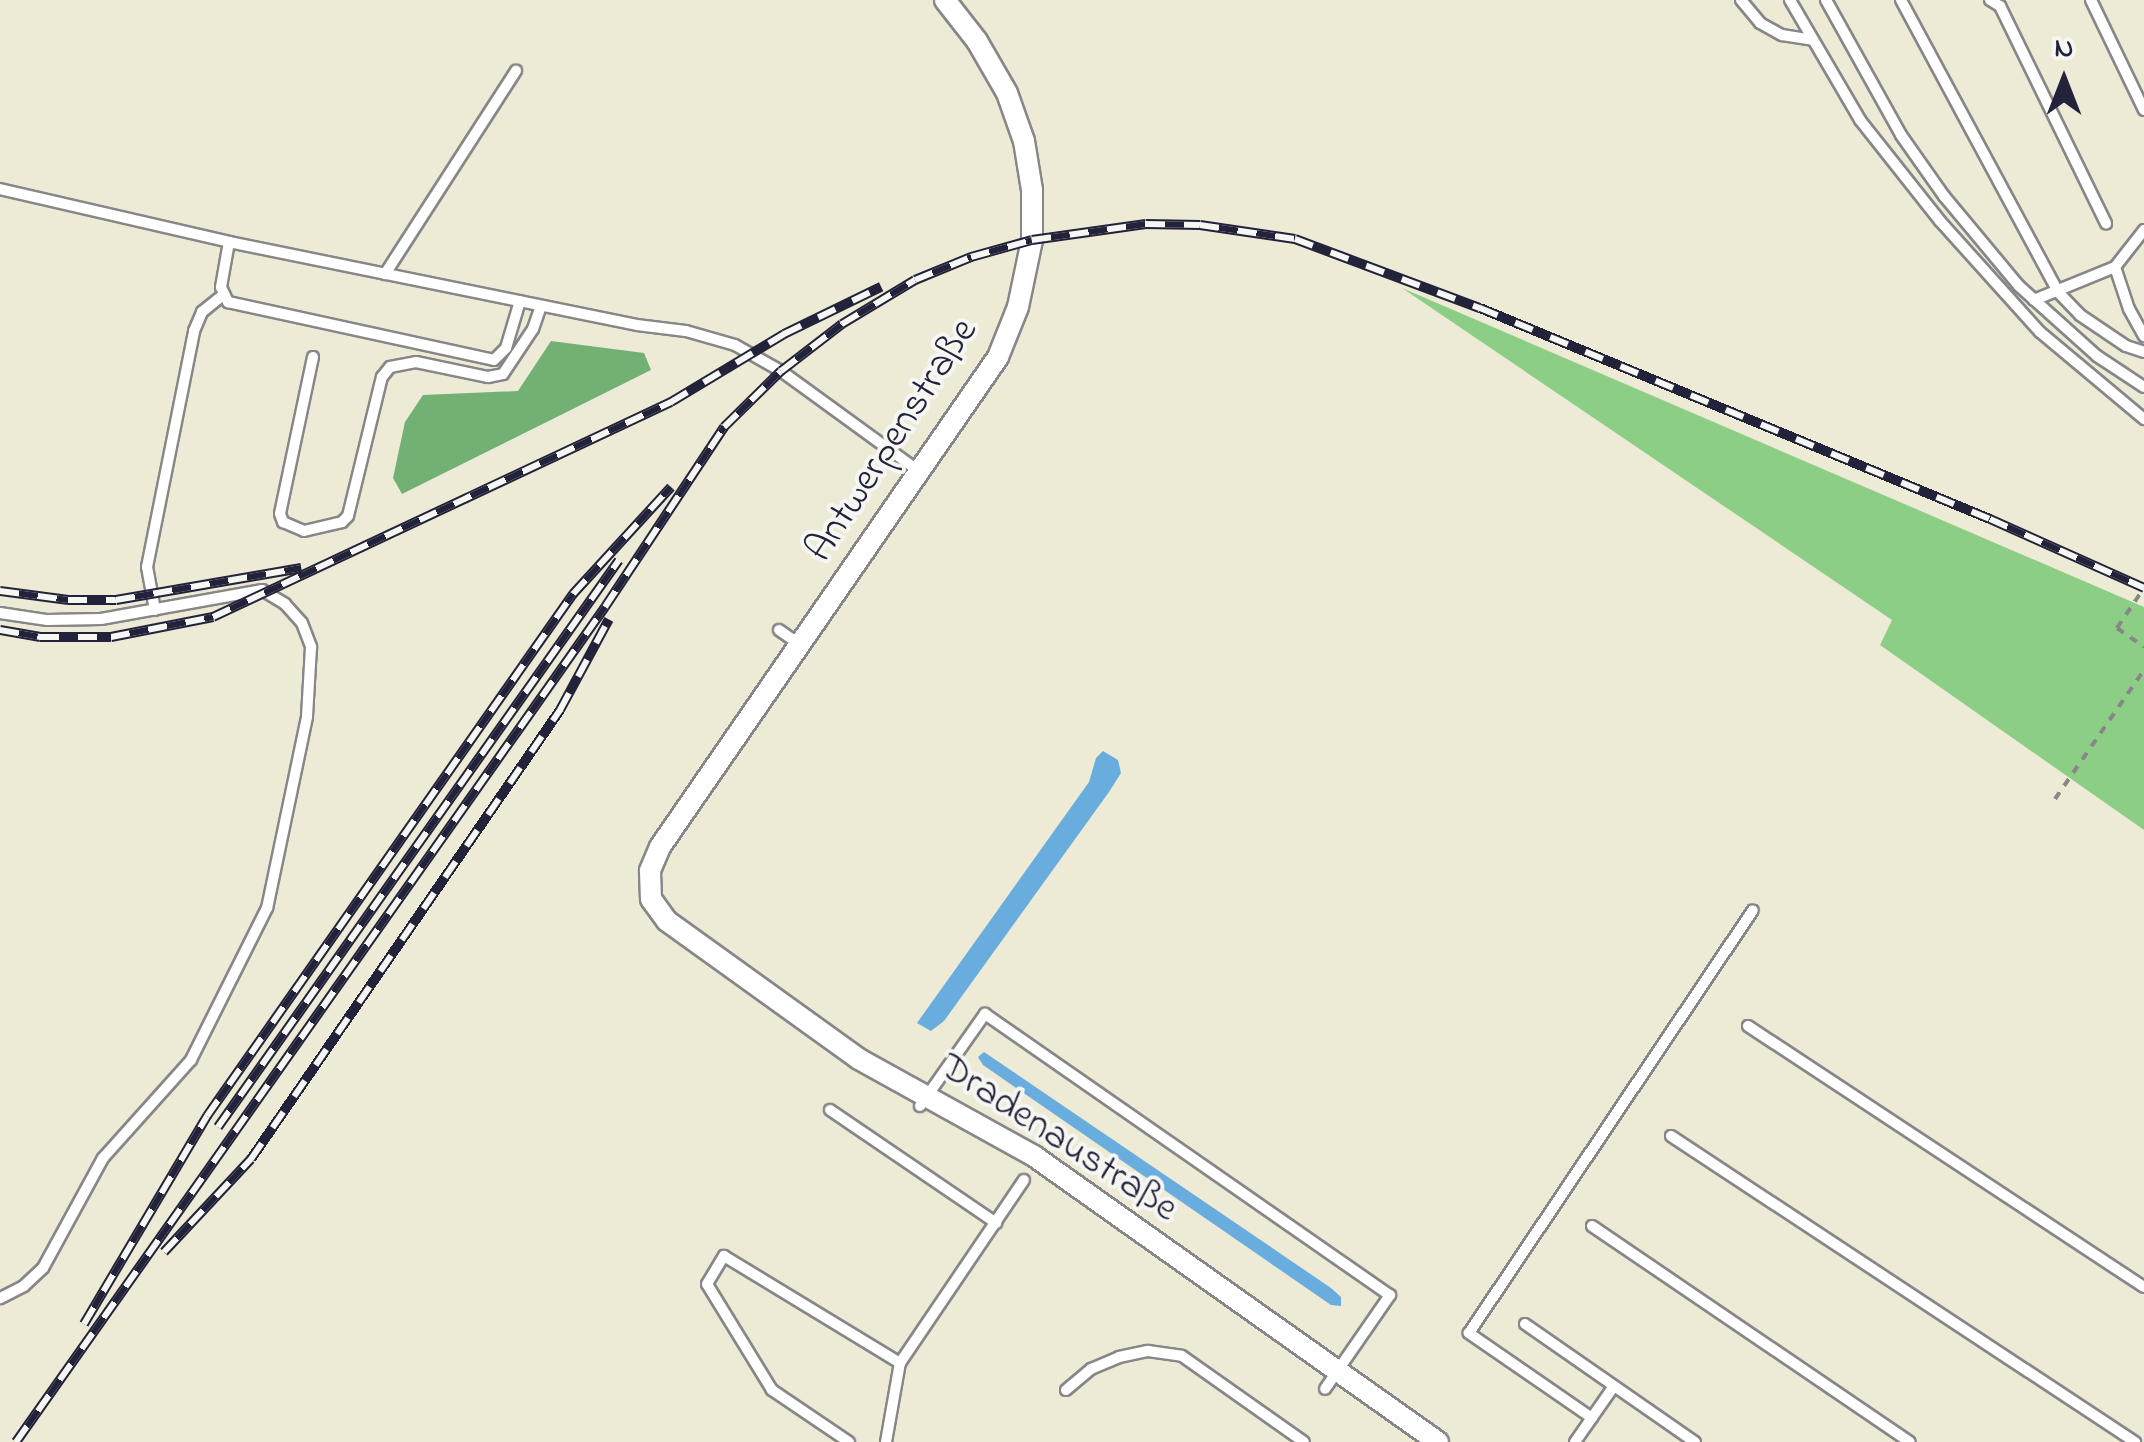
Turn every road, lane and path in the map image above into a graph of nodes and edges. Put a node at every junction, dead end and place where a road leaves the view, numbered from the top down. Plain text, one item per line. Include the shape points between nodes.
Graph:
1 (945, 0) edge
2 (1740, 0) edge
3 (1790, 0) edge
4 (1826, 0) edge
5 (1902, 0) edge
6 (1990, 0) edge
7 (2091, 0) edge
8 (1813, 40) junction
9 (516, 71) dead end
10 (2144, 110) edge
11 (0, 189) edge
12 (2106, 224) dead end
13 (2144, 230) edge
14 (229, 242) junction
15 (2115, 267) junction
16 (385, 274) junction
17 (2058, 292) junction
18 (224, 294) junction
19 (2034, 300) junction
20 (520, 301) junction
21 (541, 306) junction
22 (2144, 336) edge
23 (2144, 352) edge
24 (313, 356) dead end
25 (2144, 387) edge
26 (2144, 419) edge
27 (920, 472) junction
28 (2144, 588) edge
29 (155, 610) junction
30 (0, 613) edge
31 (779, 630) dead end
32 (800, 644) junction
33 (2144, 647) edge
34 (2144, 670) edge
35 (2056, 799) dead end
36 (649, 890) joint
37 (1753, 910) dead end
38 (1748, 1026) dead end
39 (924, 1100) junction
40 (830, 1110) dead end
41 (1670, 1136) dead end
42 (1024, 1180) dead end
43 (996, 1222) junction
44 (1592, 1226) dead end
45 (2144, 1287) edge
46 (0, 1298) edge
47 (1525, 1324) dead end
48 (900, 1363) junction
49 (1338, 1370) junction
50 (1614, 1386) junction
51 (1325, 1389) dead end
52 (1066, 1390) dead end
53 (1592, 1418) junction
54 (848, 1442) edge
55 (886, 1442) edge
56 (1304, 1442) edge
57 (1438, 1442) edge
58 (1575, 1442) edge
59 (1696, 1442) edge
60 (1910, 1442) edge
61 (2135, 1442) edge

1 - 27 street, Antwerpenstraße via 1007,93 1024,140 1032,240 1018,307 998,357
2 - 8 lane via 1771,29
3 - 8 lane
4 - 19 lane via 1901,136
5 - 17 lane
6 - 12 lane via 2000,6
7 - 10 lane
8 - 26 lane via 1878,147 1940,221 2040,332
9 - 16 lane
11 - 14 lane
13 - 15 lane
14 - 16 lane
14 - 18 lane
15 - 17 lane
15 - 22 lane
16 - 20 lane
17 - 19 lane
17 - 23 lane via 2080,314
18 - 20 lane via 228,302 494,360 506,348
18 - 29 lane via 202,312 194,330 147,567
19 - 25 lane
20 - 21 lane
21 - 24 lane via 503,374 488,377 416,362 390,368 382,377 348,516 304,531 280,514
21 - 27 lane via 734,345 782,371
27 - 32 street, Antwerpenstraße
28 - 33 path, bridge via 2117,628
29 - 30 lane via 101,619
29 - 46 lane via 262,590 302,623 311,647 307,717 266,908 191,1060 104,1158 43,1268
31 - 32 lane
32 - 36 street, Antwerpenstraße via 660,846
34 - 35 path
36 - 39 street, Dradenaustraße via 658,911 689,938
37 - 53 lane via 1469,1333
38 - 45 lane
39 - 49 street, Dradenaustraße via 1034,1156
39 - 49 lane via 984,1014 1390,1295
40 - 43 lane
41 - 61 lane
42 - 43 lane
43 - 48 lane
44 - 60 lane
47 - 50 lane
48 - 54 lane via 724,1256 707,1284 772,1390
48 - 55 lane
49 - 51 lane
49 - 57 street, Dradenaustraße
50 - 53 lane
50 - 59 lane
52 - 56 lane via 1119,1357 1148,1350 1182,1356
53 - 58 lane

